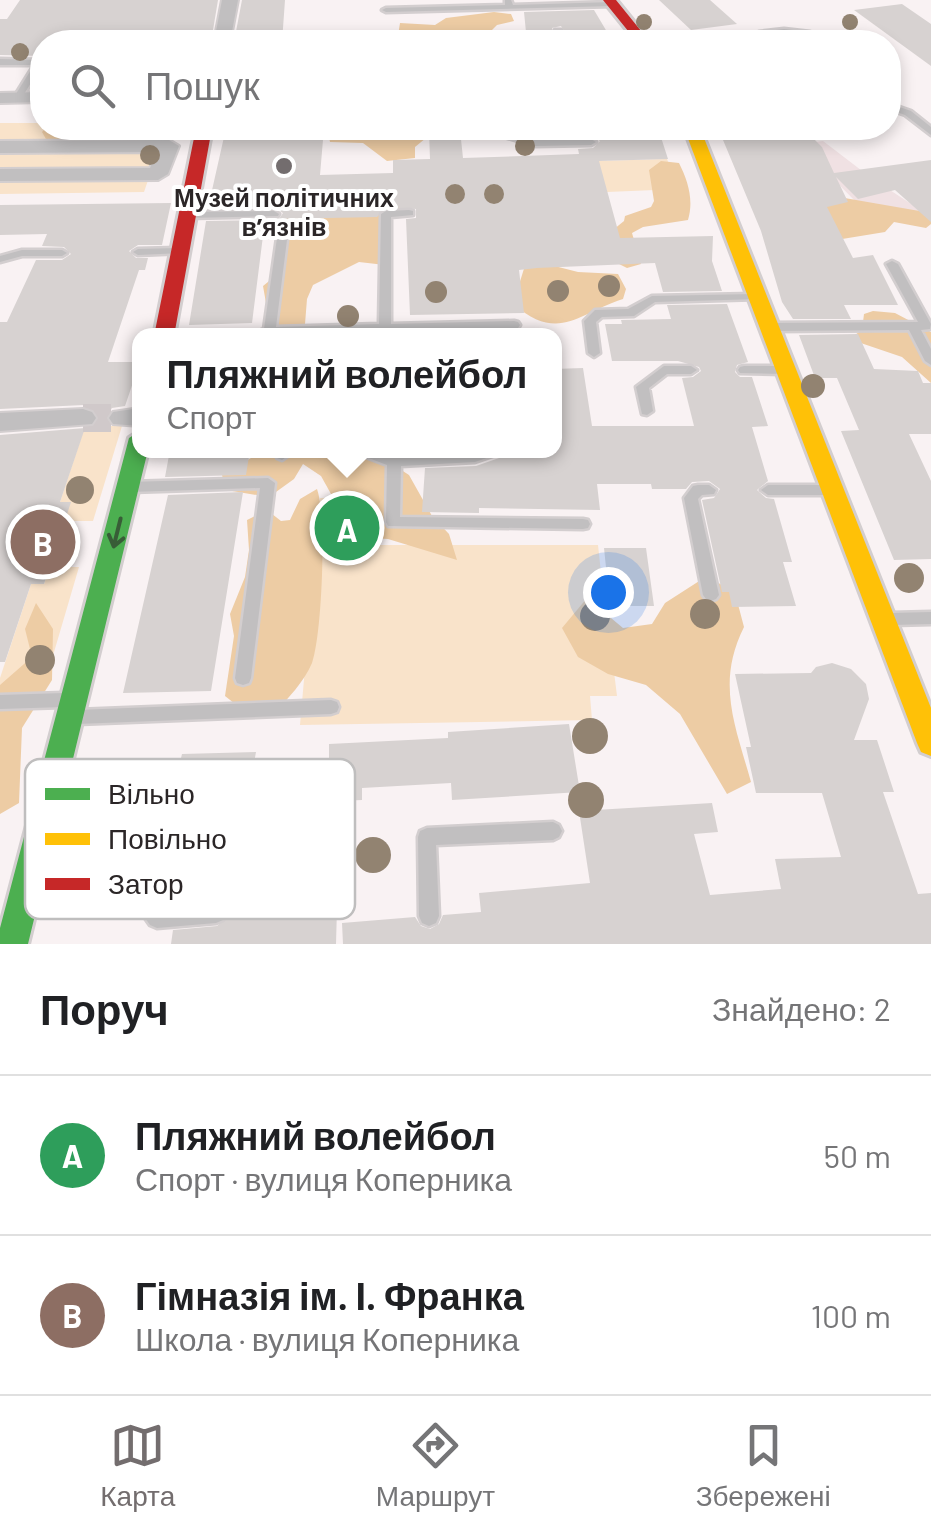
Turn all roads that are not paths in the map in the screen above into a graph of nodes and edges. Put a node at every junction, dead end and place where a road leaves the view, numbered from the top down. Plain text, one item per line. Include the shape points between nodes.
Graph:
1 (230, 0) edge
2 (611, 2) edge
3 (509, 4) edge
4 (386, 10) dead end
5 (224, 30) edge
6 (634, 30) edge
7 (0, 62) edge
8 (30, 62) edge
9 (30, 73) edge
10 (9, 97) edge
11 (901, 111) edge
12 (931, 132) edge
13 (202, 140) edge
14 (525, 140) edge
15 (697, 140) edge
16 (590, 142) dead end
17 (0, 147) edge
18 (0, 176) edge
19 (409, 213) dead end
20 (274, 214) dead end
21 (186, 216) junction
22 (284, 224) dead end
23 (178, 251) junction
24 (138, 252) dead end
25 (62, 253) dead end
26 (0, 259) edge
27 (892, 264) dead end
28 (760, 297) junction
29 (514, 326) dead end
30 (923, 326) edge
31 (772, 327) junction
32 (165, 328) edge
33 (279, 328) edge
34 (378, 328) edge
35 (460, 328) edge
36 (594, 353) dead end
37 (931, 361) edge
38 (691, 370) dead end
39 (744, 370) dead end
40 (788, 370) junction
41 (647, 411) dead end
42 (82, 418) tunnel mouth
43 (0, 422) edge
44 (132, 449) edge
45 (382, 458) edge
46 (459, 458) edge
47 (394, 462) junction
48 (129, 486) junction
49 (709, 490) dead end
50 (768, 490) dead end
51 (834, 490) junction
52 (582, 524) dead end
53 (711, 595) dead end
54 (931, 618) edge
55 (884, 619) junction
56 (243, 678) dead end
57 (0, 702) edge
58 (332, 707) dead end
59 (72, 708) junction
60 (931, 743) edge
61 (59, 759) edge
62 (553, 831) dead end
63 (25, 893) edge
64 (22, 905) junction
65 (25, 905) edge
66 (429, 916) dead end
67 (12, 944) edge

1 - 5 street
2 - 3 lane
2 - 6 main road
3 - 4 lane
7 - 8 lane
9 - 10 lane
11 - 12 lane
13 - 21 main road
14 - 16 lane
15 - 28 main road
17 - 18 street via 169,146 158,174
19 - 34 lane via 386,214
20 - 21 lane
21 - 23 main road
22 - 33 lane
23 - 24 lane
23 - 32 main road
25 - 26 lane
27 - 30 lane
28 - 31 main road
28 - 36 lane via 652,298 630,313 599,313 590,321
29 - 35 lane
30 - 31 lane
30 - 37 lane
31 - 40 main road
38 - 41 lane via 664,370 642,387
39 - 40 lane
40 - 51 main road
42 - 43 street
44 - 48 main road
45 - 47 lane
46 - 47 lane
47 - 52 lane via 393,522
48 - 56 lane via 268,483
48 -> 59 main road
49 - 53 lane via 691,498
50 - 51 lane
51 - 55 main road
54 - 55 lane
55 - 60 main road
57 - 59 lane
58 - 59 lane
59 - 61 main road
62 - 66 lane via 427,837
63 - 64 main road
64 - 65 lane
64 - 67 main road

